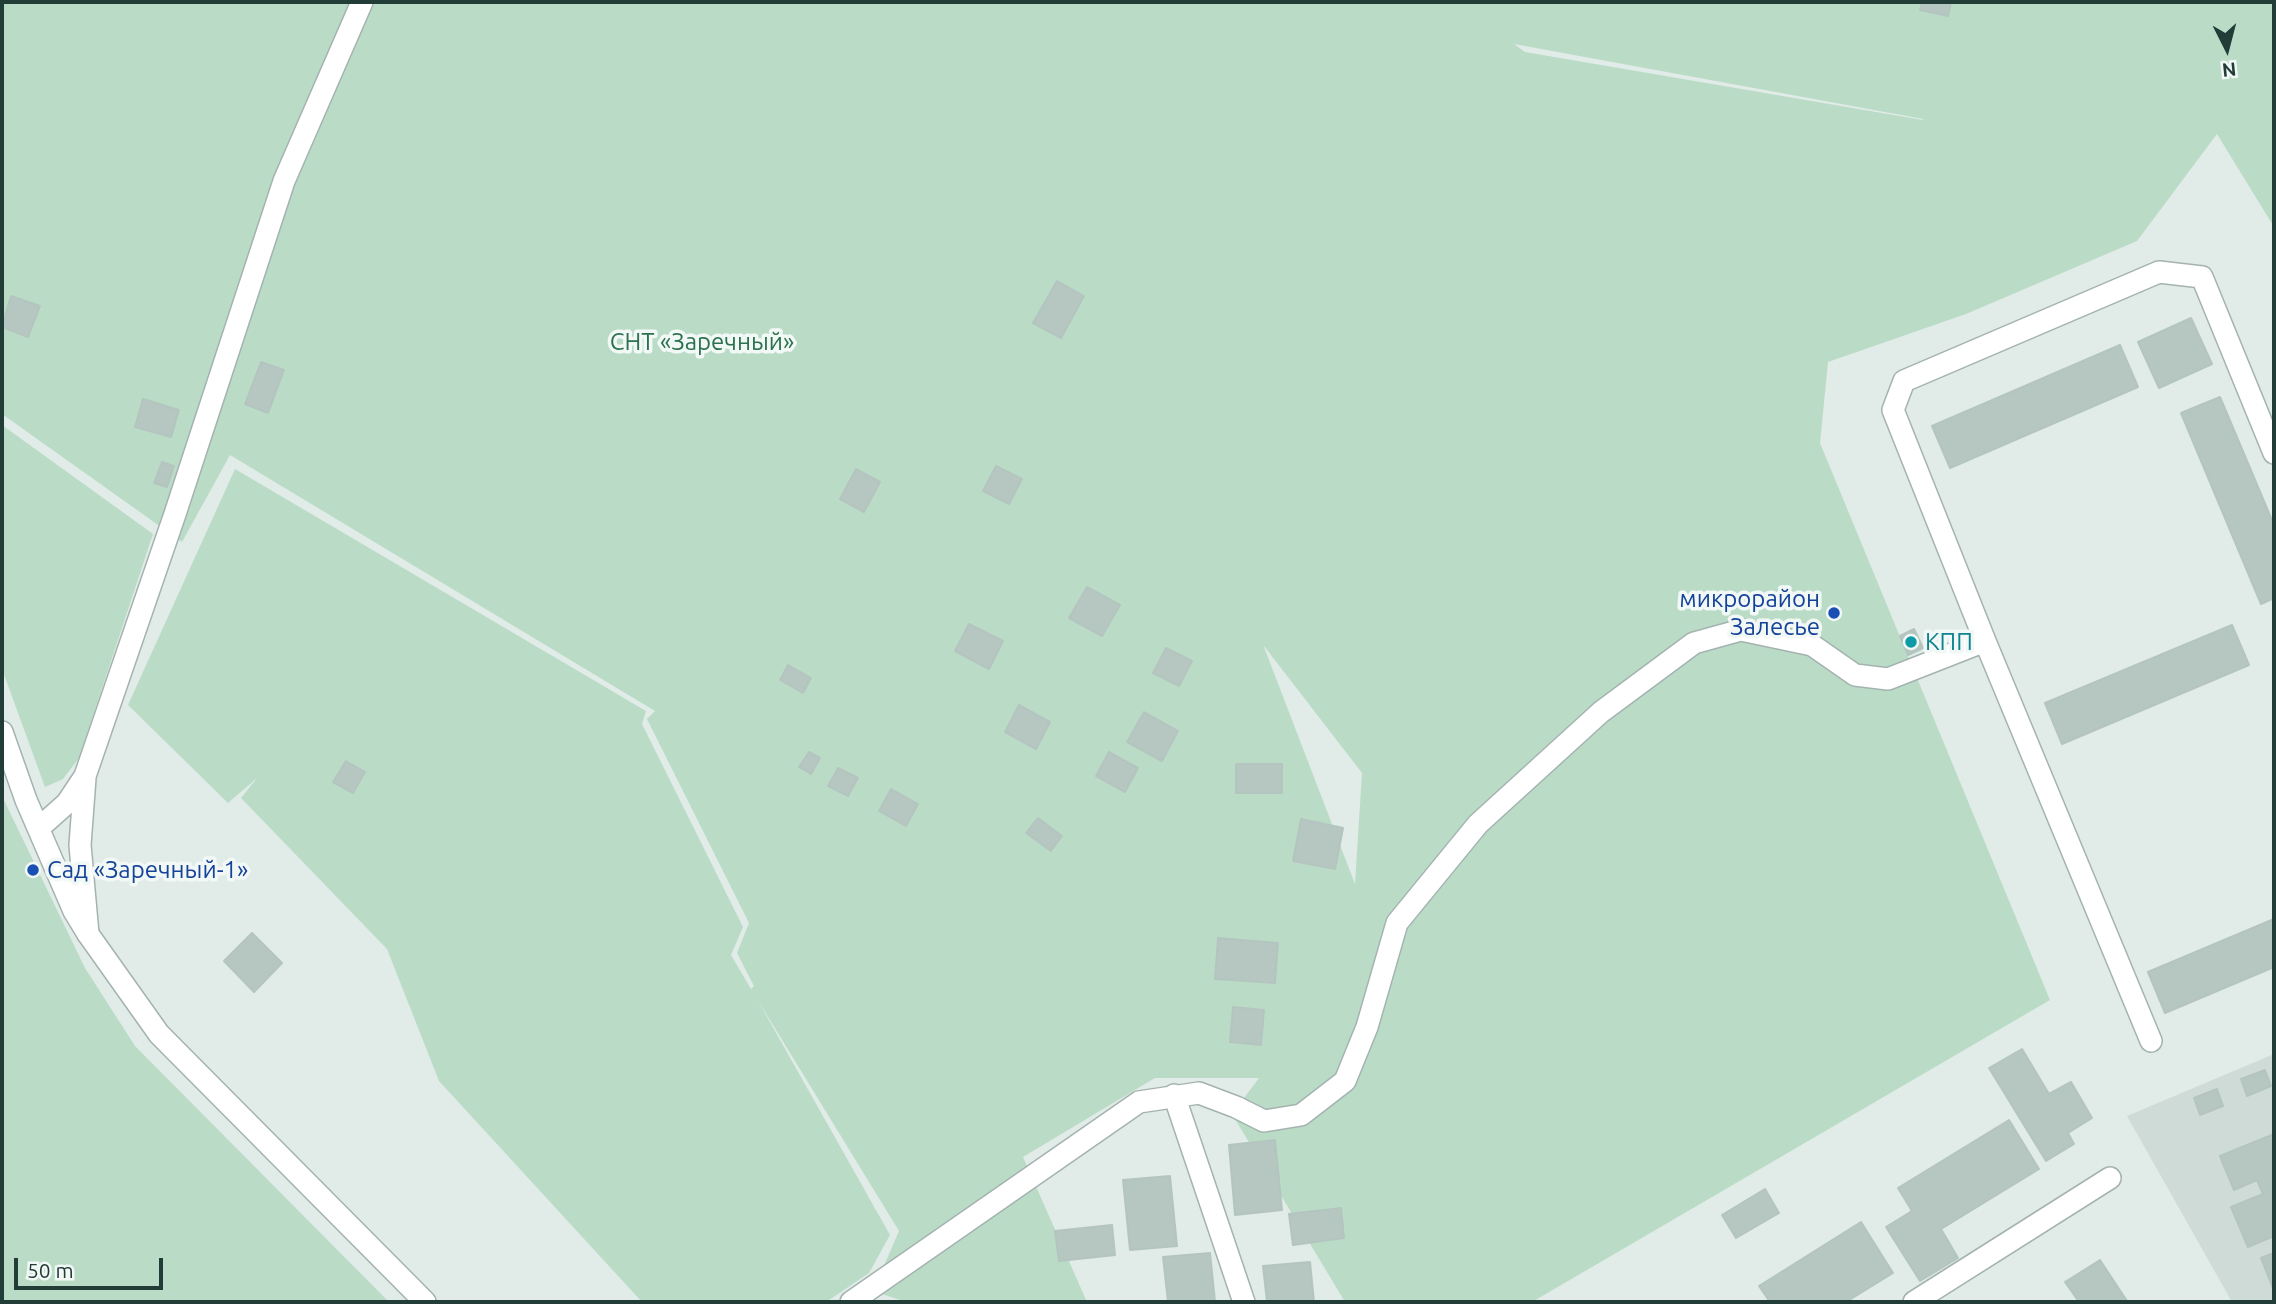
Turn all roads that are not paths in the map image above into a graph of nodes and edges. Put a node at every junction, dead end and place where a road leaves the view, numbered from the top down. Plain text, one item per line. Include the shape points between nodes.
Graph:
1 (362, 2) edge
2 (2274, 453) edge
3 (1985, 641) junction
4 (2, 732) edge
5 (85, 776) junction
6 (38, 828) junction
7 (88, 934) junction
8 (2151, 1041) dead end
9 (1174, 1095) junction
10 (2110, 1178) dead end
11 (425, 1302) edge
12 (852, 1302) edge
13 (1244, 1302) edge
14 (1914, 1302) edge

1 - 5 street via 284,181
2 - 3 street via 2202,277 2159,272 1904,381 1893,410
3 - 8 street
3 - 9 street via 1888,679 1855,675 1812,645 1741,630 1694,643 1601,712 1478,824 1397,923 1367,1027 1345,1081 1301,1115 1265,1121 1199,1093
4 - 6 street
5 - 6 street via 67,803
5 - 7 street via 80,845
6 - 7 street
7 - 11 street via 159,1034
9 - 12 street via 1139,1102
9 - 13 street
10 - 14 street

